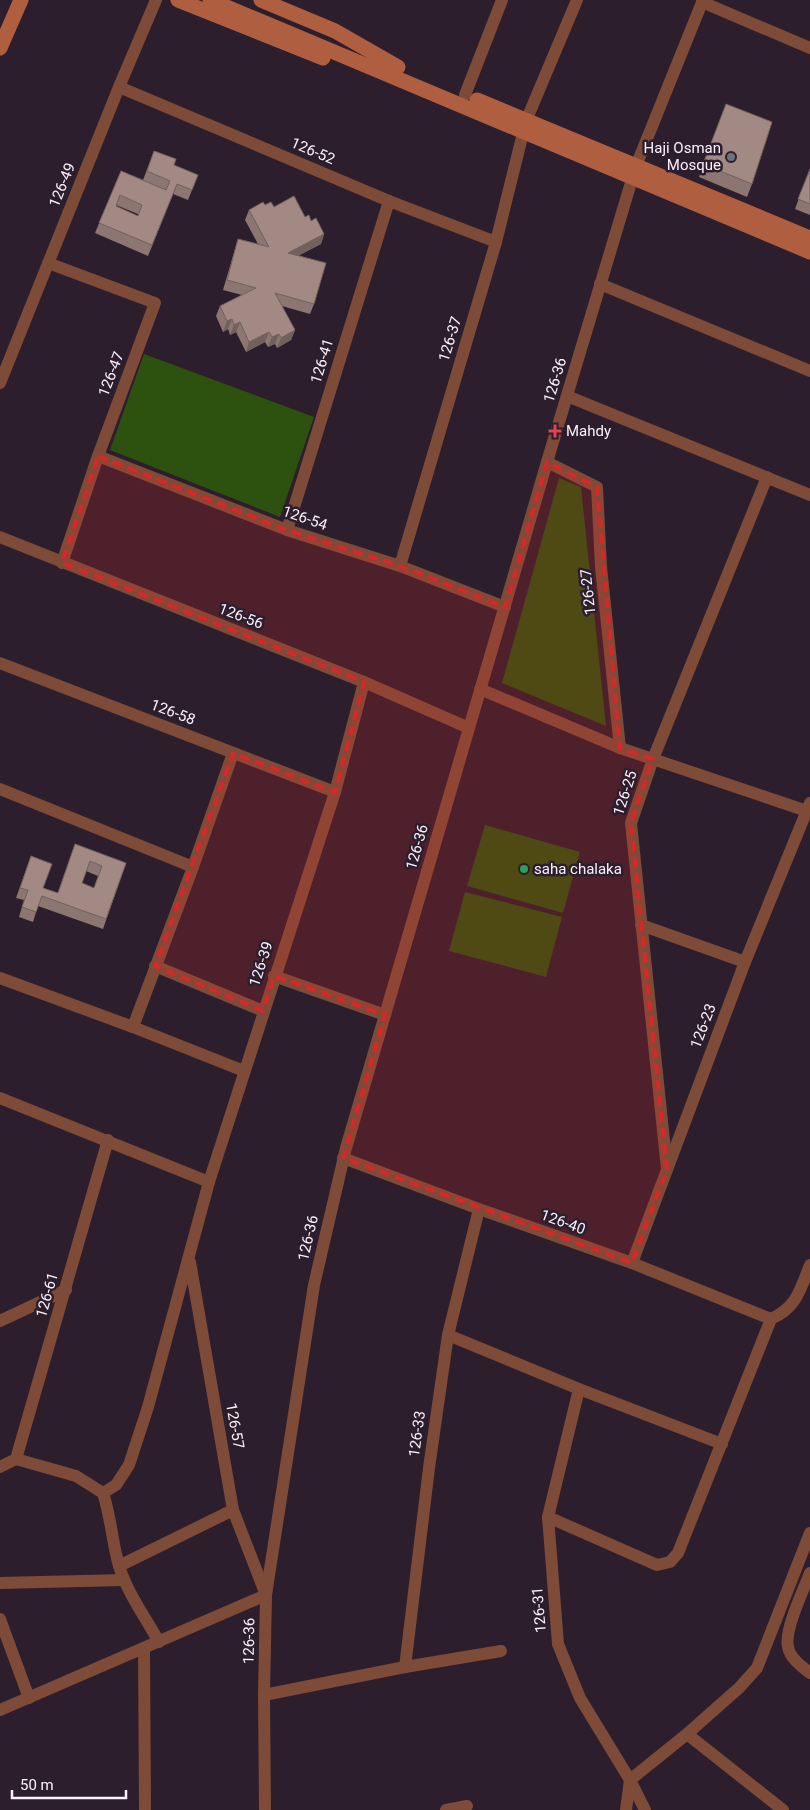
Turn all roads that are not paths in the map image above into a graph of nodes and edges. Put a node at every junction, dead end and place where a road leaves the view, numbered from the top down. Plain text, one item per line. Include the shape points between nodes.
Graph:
1 (20, 0) edge
2 (156, 0) edge
3 (178, 0) edge
4 (210, 0) edge
5 (231, 0) edge
6 (261, 0) edge
7 (502, 0) edge
8 (575, 0) edge
9 (703, 1) edge
10 (0, 48) edge
11 (810, 48) edge
12 (396, 71) junction
13 (119, 87) junction
14 (465, 95) junction
15 (525, 126) junction
16 (635, 172) junction
17 (389, 201) junction
18 (810, 238) edge
19 (496, 242) junction
20 (810, 252) edge
21 (48, 263) junction
22 (600, 284) junction
23 (810, 371) edge
24 (0, 383) edge
25 (567, 396) junction
26 (98, 456) junction
27 (547, 462) junction
28 (766, 477) junction
29 (810, 495) edge
30 (287, 530) junction
31 (0, 538) edge
32 (62, 563) junction
33 (400, 566) junction
34 (504, 607) junction
35 (0, 663) edge
36 (364, 682) junction
37 (480, 689) junction
38 (469, 728) junction
39 (620, 748) junction
40 (233, 753) junction
41 (653, 759) junction
42 (0, 789) edge
43 (335, 792) junction
44 (808, 807) edge
45 (193, 867) junction
46 (641, 924) junction
47 (745, 962) junction
48 (156, 966) junction
49 (274, 976) junction
50 (0, 978) edge
51 (264, 1011) junction
52 (385, 1015) junction
53 (133, 1027) junction
54 (244, 1071) junction
55 (0, 1098) edge
56 (108, 1140) junction
57 (344, 1158) junction
58 (667, 1169) junction
59 (209, 1182) junction
60 (479, 1209) junction
61 (190, 1257) junction
62 (632, 1263) junction
63 (810, 1266) edge
64 (66, 1290) junction
65 (771, 1319) junction
66 (0, 1321) edge
67 (448, 1335) junction
68 (579, 1389) junction
69 (722, 1444) junction
70 (16, 1459) junction
71 (0, 1468) edge
72 (103, 1494) junction
73 (233, 1510) junction
74 (548, 1517) junction
75 (810, 1533) edge
76 (119, 1566) junction
77 (810, 1573) edge
78 (124, 1580) junction
79 (0, 1583) edge
80 (266, 1595) junction
81 (0, 1619) edge
82 (159, 1642) junction
83 (144, 1648) junction
84 (501, 1651) dead end
85 (404, 1667) junction
86 (810, 1672) edge
87 (264, 1695) junction
88 (29, 1698) junction
89 (0, 1710) edge
90 (687, 1734) junction
91 (630, 1780) junction
92 (467, 1806) dead end
93 (145, 1810) edge
94 (265, 1810) edge
95 (446, 1810) edge
96 (626, 1810) edge
97 (645, 1810) edge
98 (783, 1810) edge

1 - 10 main road
2 - 13 street, 126-49
3 - 12 main road via 331,61
4 - 12 main road
5 - 12 main road
6 - 12 main road via 335,31
7 - 14 street
8 - 15 street, 126-37
9 - 11 street
9 - 16 street, 126-36
12 - 14 main road
12 - 15 main road
13 - 17 street, 126-52
13 - 21 street, 126-49
14 - 15 main road
15 - 16 main road
15 - 19 street, 126-37
16 - 18 main road
16 - 20 main road
16 - 22 street, 126-36
17 - 19 street, 126-52
17 - 30 street, 126-41
19 - 33 street, 126-37
21 - 24 street, 126-49
21 - 26 street, 126-47 via 155,303
22 - 23 street
22 - 25 street, 126-36
25 - 27 street, 126-36
25 - 28 street
26 - 30 street, 126-54
26 - 32 street, 126-47
27 - 34 street, 126-36
27 - 39 street, 126-27 via 597,487 601,567
28 - 29 street
28 - 41 street, 126-25
30 - 33 street, 126-54
31 - 32 street, 126-56
32 - 36 street, 126-56
33 - 34 street, 126-54
34 - 37 street, 126-36
35 - 40 street, 126-58
36 - 38 street, 126-56
36 - 43 street, 126-39
37 - 38 street, 126-36
37 - 39 street
38 - 52 street, 126-36
39 - 41 street
40 - 43 street, 126-58
40 - 45 street
41 - 44 street
41 - 46 street, 126-25 via 631,823
42 - 45 street
43 - 49 street, 126-39
44 - 47 street, 126-23
45 - 48 street
46 - 47 street
46 - 58 street, 126-25
47 - 58 street, 126-23
48 - 51 street
48 - 53 street
49 - 51 street, 126-39
49 - 52 street
50 - 53 street
51 - 54 street, 126-39
52 - 57 street, 126-36
53 - 54 street
54 - 59 street, 126-39
55 - 56 street
56 - 59 street
56 - 64 street, 126-61
57 - 60 street, 126-40
57 - 80 street, 126-36 via 314,1284
58 - 62 street, 126-23
59 - 61 street, 126-39
60 - 62 street, 126-40
60 - 67 street, 126-33
61 - 72 street, 126-39 via 129,1466 116,1485
61 - 73 street, 126-57
62 - 65 street, 126-40
63 - 65 street via 797,1300 784,1314
64 - 66 street
64 - 70 street, 126-61
65 - 69 street
67 - 68 street
67 - 85 street, 126-33
68 - 69 street
68 - 74 street, 126-31
69 - 74 street via 678,1553 670,1562 657,1565
70 - 71 street
70 - 72 street via 76,1476
72 - 76 street
73 - 76 street
73 - 80 street, 126-57
74 - 91 street, 126-31 via 558,1644 580,1698
75 - 90 street via 757,1668
76 - 78 street
77 - 86 street via 789,1629 788,1647 796,1661
78 - 79 street
78 - 82 street
80 - 82 street
80 - 87 street, 126-36
81 - 88 street
82 - 83 street
83 - 88 street
83 - 93 street
84 - 85 street
85 - 87 street
87 - 94 street, 126-36
88 - 89 street
90 - 91 street
90 - 98 street
91 - 96 street
91 - 97 street, 126-31
92 - 95 street

